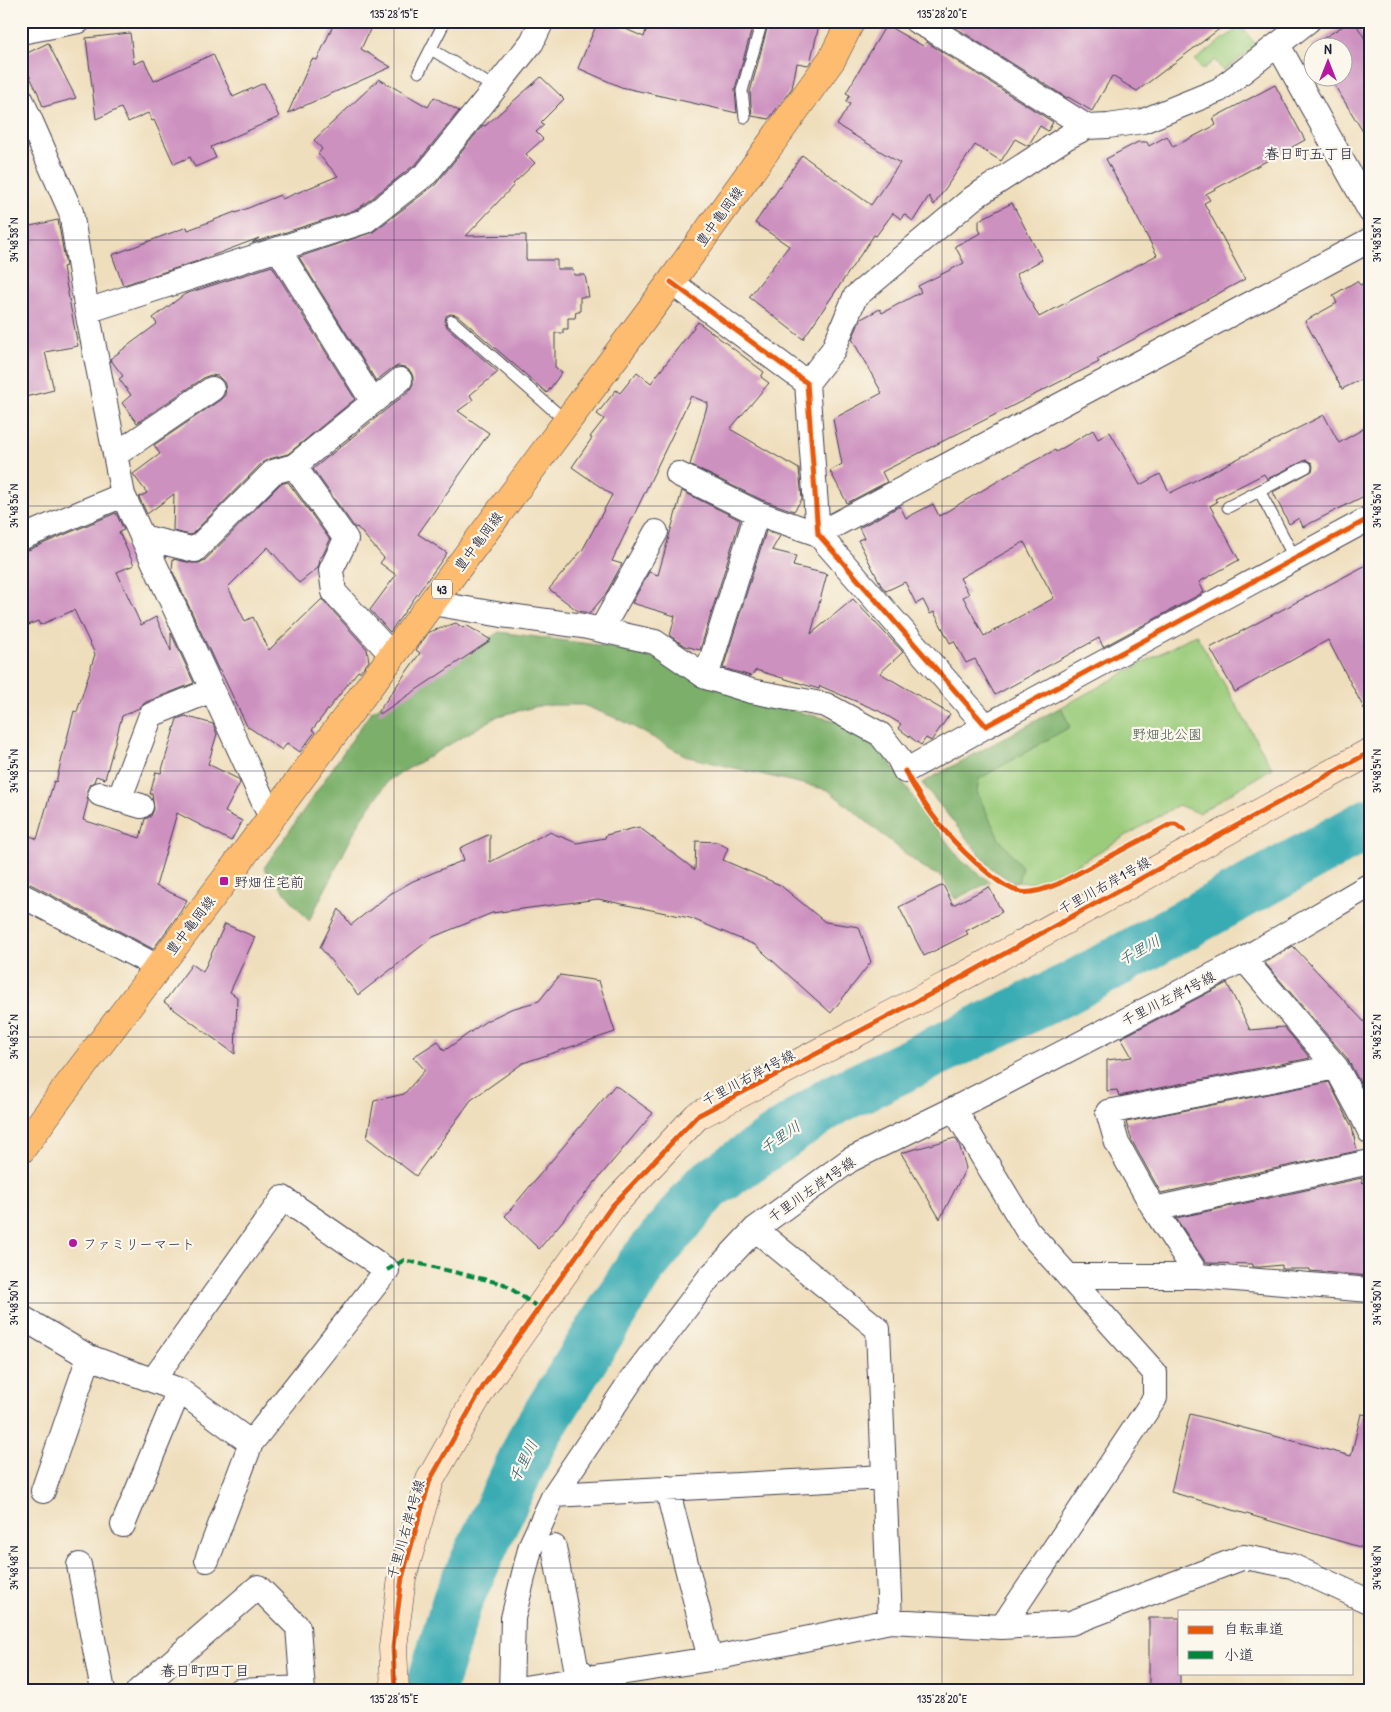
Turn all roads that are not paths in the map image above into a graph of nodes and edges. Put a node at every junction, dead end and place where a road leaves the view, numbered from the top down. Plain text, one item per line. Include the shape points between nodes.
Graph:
1 (79, 21) edge
2 (542, 21) edge
3 (762, 21) edge
4 (851, 21) edge
5 (916, 21) edge
6 (1308, 21) edge
7 (443, 25) dead end
8 (21, 32) edge
9 (1278, 45) junction
10 (431, 48) junction
11 (420, 72) dead end
12 (495, 88) junction
13 (21, 99) edge
14 (745, 117) dead end
15 (1087, 127) junction
16 (1370, 211) edge
17 (1370, 240) edge
18 (278, 249) junction
19 (671, 282) junction
20 (88, 312) junction
21 (452, 322) dead end
22 (400, 380) dead end
23 (807, 383) junction
24 (212, 389) dead end
25 (373, 402) junction
26 (566, 422) junction
27 (115, 455) junction
28 (294, 466) junction
29 (1306, 467) dead end
30 (678, 474) dead end
31 (1260, 492) junction
32 (122, 494) junction
33 (1228, 506) dead end
34 (757, 513) junction
35 (1370, 518) edge
36 (656, 532) dead end
37 (818, 534) junction
38 (142, 537) junction
39 (21, 538) edge
40 (1295, 559) junction
41 (432, 603) junction
42 (601, 630) junction
43 (392, 655) junction
44 (706, 677) junction
45 (212, 690) junction
46 (986, 726) junction
47 (1370, 752) edge
48 (142, 806) dead end
49 (271, 818) junction
50 (1370, 885) edge
51 (21, 895) edge
52 (1244, 959) junction
53 (158, 967) junction
54 (1336, 1067) junction
55 (954, 1109) junction
56 (1370, 1132) edge
57 (21, 1150) edge
58 (1370, 1162) edge
59 (1154, 1209) junction
60 (755, 1229) junction
61 (1068, 1276) junction
62 (1198, 1276) junction
63 (1370, 1290) edge
64 (21, 1317) edge
65 (89, 1357) junction
66 (153, 1380) junction
67 (179, 1390) junction
68 (252, 1443) junction
69 (884, 1476) junction
70 (668, 1488) junction
71 (42, 1491) dead end
72 (554, 1495) junction
73 (123, 1525) dead end
74 (554, 1547) dead end
75 (207, 1560) dead end
76 (79, 1565) dead end
77 (1370, 1602) edge
78 (890, 1621) junction
79 (1002, 1627) junction
80 (710, 1659) junction
81 (588, 1684) edge
82 (303, 1689) edge
83 (510, 1690) edge
84 (103, 1691) edge
85 (138, 1691) edge
86 (239, 1691) edge
87 (395, 1691) edge

1 - 8 street
2 - 12 street via 532,42
3 - 14 lane via 742,91
4 - 19 main road, 豊中亀岡線 / 43 via 832,59
5 - 15 street
6 - 9 street
7 - 10 lane
9 - 15 street via 1207,96 1142,121
9 - 16 street
10 - 11 lane
10 - 12 lane
12 - 18 street via 426,173 365,221
13 - 20 street via 71,212
15 - 23 street via 973,198 855,297 833,350
17 - 37 street
18 - 20 street
18 - 25 street
19 - 23 street
19 - 26 main road, 豊中亀岡線 / 43
20 - 27 street
21 - 26 lane
22 - 25 street
23 - 37 street
24 - 27 street
25 - 28 street
26 - 41 main road, 豊中亀岡線 / 43
27 - 32 street
28 - 38 street via 273,472 195,550
28 - 43 street via 346,538 331,570 334,592
29 - 31 lane
30 - 34 street
31 - 33 lane
31 - 40 lane
32 - 38 street
32 - 39 street
34 - 37 street
34 - 44 street
35 - 40 street
36 - 42 street
37 - 46 street
38 - 45 street
40 - 46 street
41 - 42 street
41 - 43 main road, 豊中亀岡線 / 43
42 - 44 street via 655,642
43 - 49 main road, 豊中亀岡線 / 43
44 - 46 street via 826,705 880,734 905,771
45 - 48 street via 151,715 109,797
45 - 49 street
47 - 87 street, 千里川右岸1号線 via 946,986 697,1116 612,1206 484,1385 430,1480 402,1578 393,1647
49 - 53 main road, 豊中亀岡線 / 43
50 - 52 street, 千里川左岸1号線
51 - 53 street
52 - 54 street
52 - 55 street, 千里川左岸1号線
53 - 57 main road, 豊中亀岡線 / 43
54 - 56 street
54 - 59 street via 1108,1112 1117,1143
55 - 60 street, 千里川左岸1号線 via 850,1160
55 - 61 street via 1027,1230
58 - 59 street
59 - 62 street
60 - 69 street via 878,1329
60 - 72 street, 千里川左岸1号線 via 708,1279 630,1382
61 - 62 street
61 - 79 street via 1155,1373 1155,1398
62 - 63 street
64 - 65 street
65 - 66 street
65 - 71 street
66 - 67 street
66 - 68 street via 283,1198 387,1270
67 - 68 street
67 - 73 street
68 - 75 street
69 - 70 street
69 - 78 street
70 - 72 street
70 - 80 street
72 - 83 street, 千里川左岸1号線 via 531,1545 513,1618
74 - 81 street via 576,1667
76 - 84 street
77 - 79 street via 1292,1566 1244,1557 1071,1623
78 - 79 street
78 - 80 street
80 - 81 street
81 - 83 street
82 - 85 street via 298,1627 258,1587
82 - 86 street

